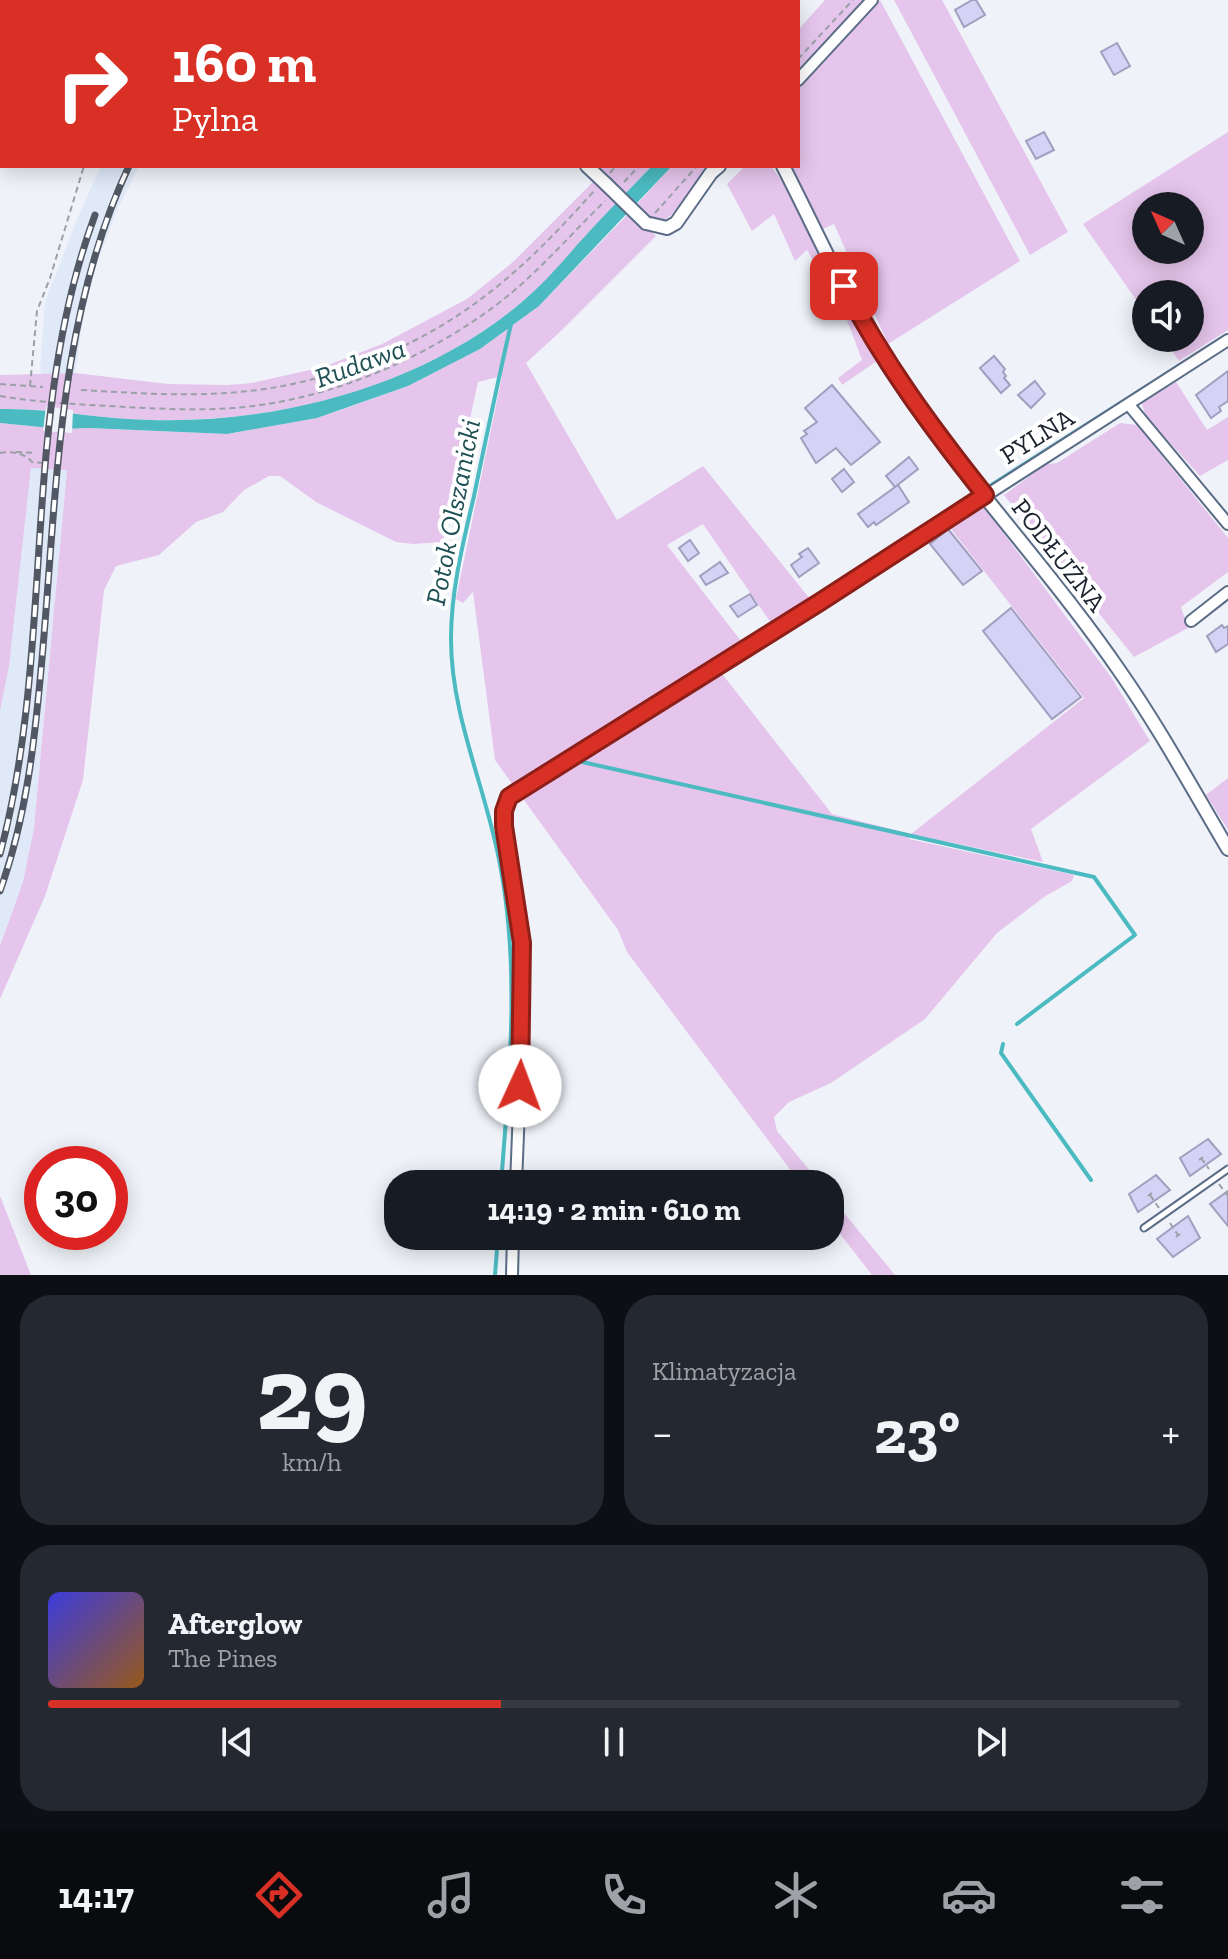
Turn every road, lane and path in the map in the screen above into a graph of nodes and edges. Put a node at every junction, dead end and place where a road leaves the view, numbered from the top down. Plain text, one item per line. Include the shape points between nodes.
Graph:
1 (853, 0) edge
2 (872, 0) edge
3 (800, 57) edge
4 (800, 78) edge
5 (83, 168) edge
6 (589, 168) edge
7 (636, 168) edge
8 (695, 168) edge
9 (717, 168) edge
10 (784, 168) edge
11 (609, 185) junction
12 (608, 198) dead end
13 (646, 223) junction
14 (1228, 340) edge
15 (0, 384) edge
16 (30, 386) junction
17 (43, 387) dead end
18 (81, 390) dead end
19 (0, 396) edge
20 (1129, 405) junction
21 (0, 452) edge
22 (9, 452) junction
23 (35, 453) dead end
24 (44, 463) dead end
25 (985, 495) junction
26 (1228, 524) edge
27 (1228, 592) edge
28 (1191, 621) dead end
29 (1228, 849) edge
30 (1201, 1158) dead end
31 (1228, 1169) edge
32 (517, 1170) edge
33 (1215, 1178) junction
34 (1150, 1195) dead end
35 (1228, 1196) edge
36 (1163, 1214) junction
37 (1144, 1228) dead end
38 (1178, 1235) dead end
39 (513, 1250) edge
40 (512, 1275) edge

1 - 3 path
2 - 4 street
5 - 16 path via 37,311
6 - 11 street
7 - 11 path
8 - 13 path
9 - 13 street via 676,223 667,228
10 - 25 street, PODŁUŻNA via 886,362
11 - 13 street, bridge
11 - 18 path via 480,300 373,358 328,374 241,392 174,396
12 - 19 path via 495,306 420,353 342,385 272,403 191,410
14 - 20 street, PYLNA
15 - 16 path
16 - 17 path
20 - 25 street, PYLNA
20 - 26 street
21 - 22 path
22 - 23 path
22 - 24 path
25 - 29 street, PODŁUŻNA via 1122,674
25 - 32 street, PYLNA via 509,797 504,826 522,943
27 - 28 street
30 - 33 path
31 - 33 lane
33 - 35 path
33 - 36 lane
34 - 36 path
36 - 37 lane
36 - 38 path
39 - 40 street

